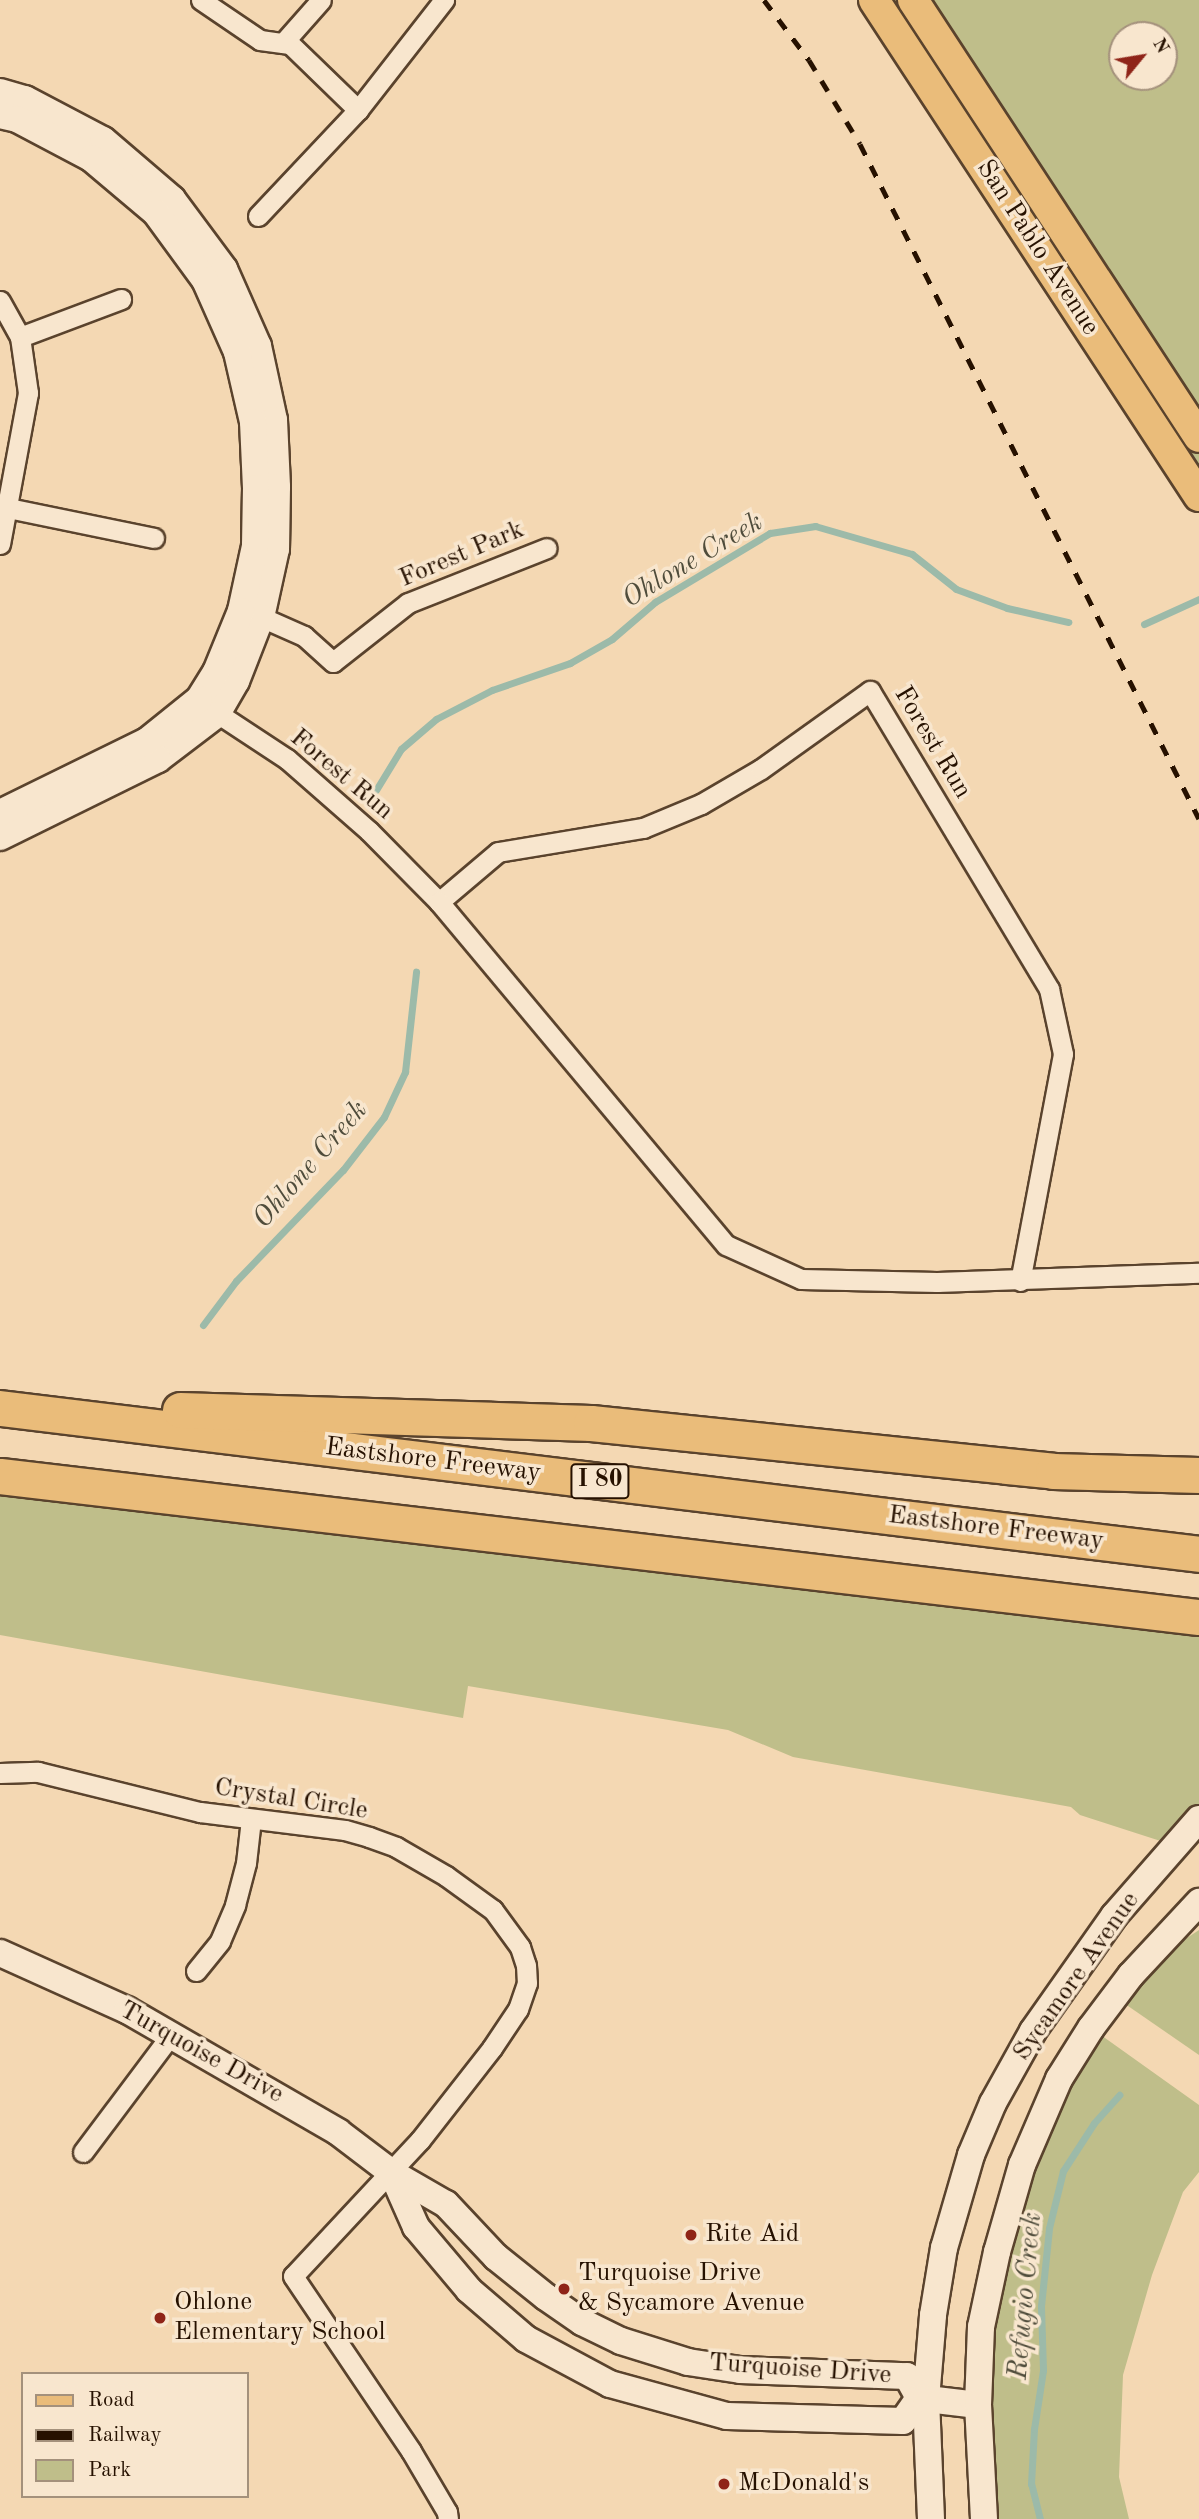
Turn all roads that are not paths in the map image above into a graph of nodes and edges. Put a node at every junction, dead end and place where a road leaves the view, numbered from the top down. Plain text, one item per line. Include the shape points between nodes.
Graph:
1 (201, 0) edge
2 (321, 0) edge
3 (444, 0) edge
4 (874, 0) edge
5 (913, 0) edge
6 (283, 43) junction
7 (0, 92) edge
8 (358, 110) junction
9 (0, 114) edge
10 (258, 216) dead end
11 (121, 299) dead end
12 (0, 300) edge
13 (20, 337) junction
14 (1199, 437) edge
15 (1199, 496) edge
16 (8, 508) junction
17 (154, 538) dead end
18 (0, 544) edge
19 (547, 548) dead end
20 (261, 617) junction
21 (208, 707) junction
22 (0, 813) edge
23 (0, 836) edge
24 (439, 902) junction
25 (1199, 1273) edge
26 (1020, 1281) junction
27 (0, 1406) edge
28 (1199, 1475) edge
29 (0, 1476) edge
30 (1199, 1554) edge
31 (1198, 1617) edge
32 (0, 1773) edge
33 (251, 1819) junction
34 (1199, 1819) edge
35 (1199, 1902) edge
36 (0, 1953) edge
37 (196, 1971) dead end
38 (171, 2035) junction
39 (83, 2152) dead end
40 (392, 2173) junction
41 (923, 2398) junction
42 (978, 2405) junction
43 (447, 2519) edge
44 (931, 2519) edge
45 (984, 2519) edge

1 - 6 street via 260,40
2 - 6 street
3 - 8 street
4 - 15 main road, San Pablo Avenue
5 - 14 main road, San Pablo Avenue
6 - 8 street via 290,44
7 - 20 street via 25,99 103,140 172,199 223,269 258,346 274,419 276,549
8 - 10 street
9 - 21 street via 91,158 156,213 205,280 237,352 253,422 255,546 241,611 216,672
11 - 13 street
12 - 13 street
13 - 16 street via 28,393
16 - 17 street
16 - 18 street
19 - 20 street, Forest Park via 408,603 334,662 303,636
20 - 21 street via 236,681
21 - 22 street
21 - 23 street via 158,759
21 - 24 street, Forest Run via 287,760 369,831
24 - 26 street, Forest Run via 726,1245 801,1279
24 - 26 street, Forest Run via 498,852 643,828 701,804 761,769 870,691 1049,989 1063,1054
25 - 26 street, Forest Run
27 - 28 highway via 591,1423 1054,1471
27 - 30 highway, Eastshore Freeway / I 80
29 - 31 highway
32 - 33 street, Crystal Circle via 38,1772 143,1800
33 - 37 street via 235,1905 220,1941
33 - 40 street, Crystal Circle via 345,1830 396,1847 493,1910 520,1947 527,1983 518,2009 444,2113
34 - 41 street, Sycamore Avenue via 1114,1916 1069,1978 1032,2031 993,2103 971,2155 944,2248
35 - 42 street, Sycamore Avenue via 1131,1975 1059,2078 1023,2165 997,2252 981,2328
36 - 38 street, Turquoise Drive
38 - 39 street
38 - 40 street, Turquoise Drive via 338,2132
40 - 41 street, Turquoise Drive via 446,2204 496,2257 546,2297 621,2341 688,2362 740,2370 907,2376
40 - 41 street, Turquoise Drive via 416,2227 469,2290 526,2339 610,2384 727,2416 903,2421
40 - 43 street, Crystal Circle via 293,2276 411,2451
41 - 42 street, Turquoise Drive
41 - 44 street, Sycamore Avenue
42 - 45 street, Sycamore Avenue

